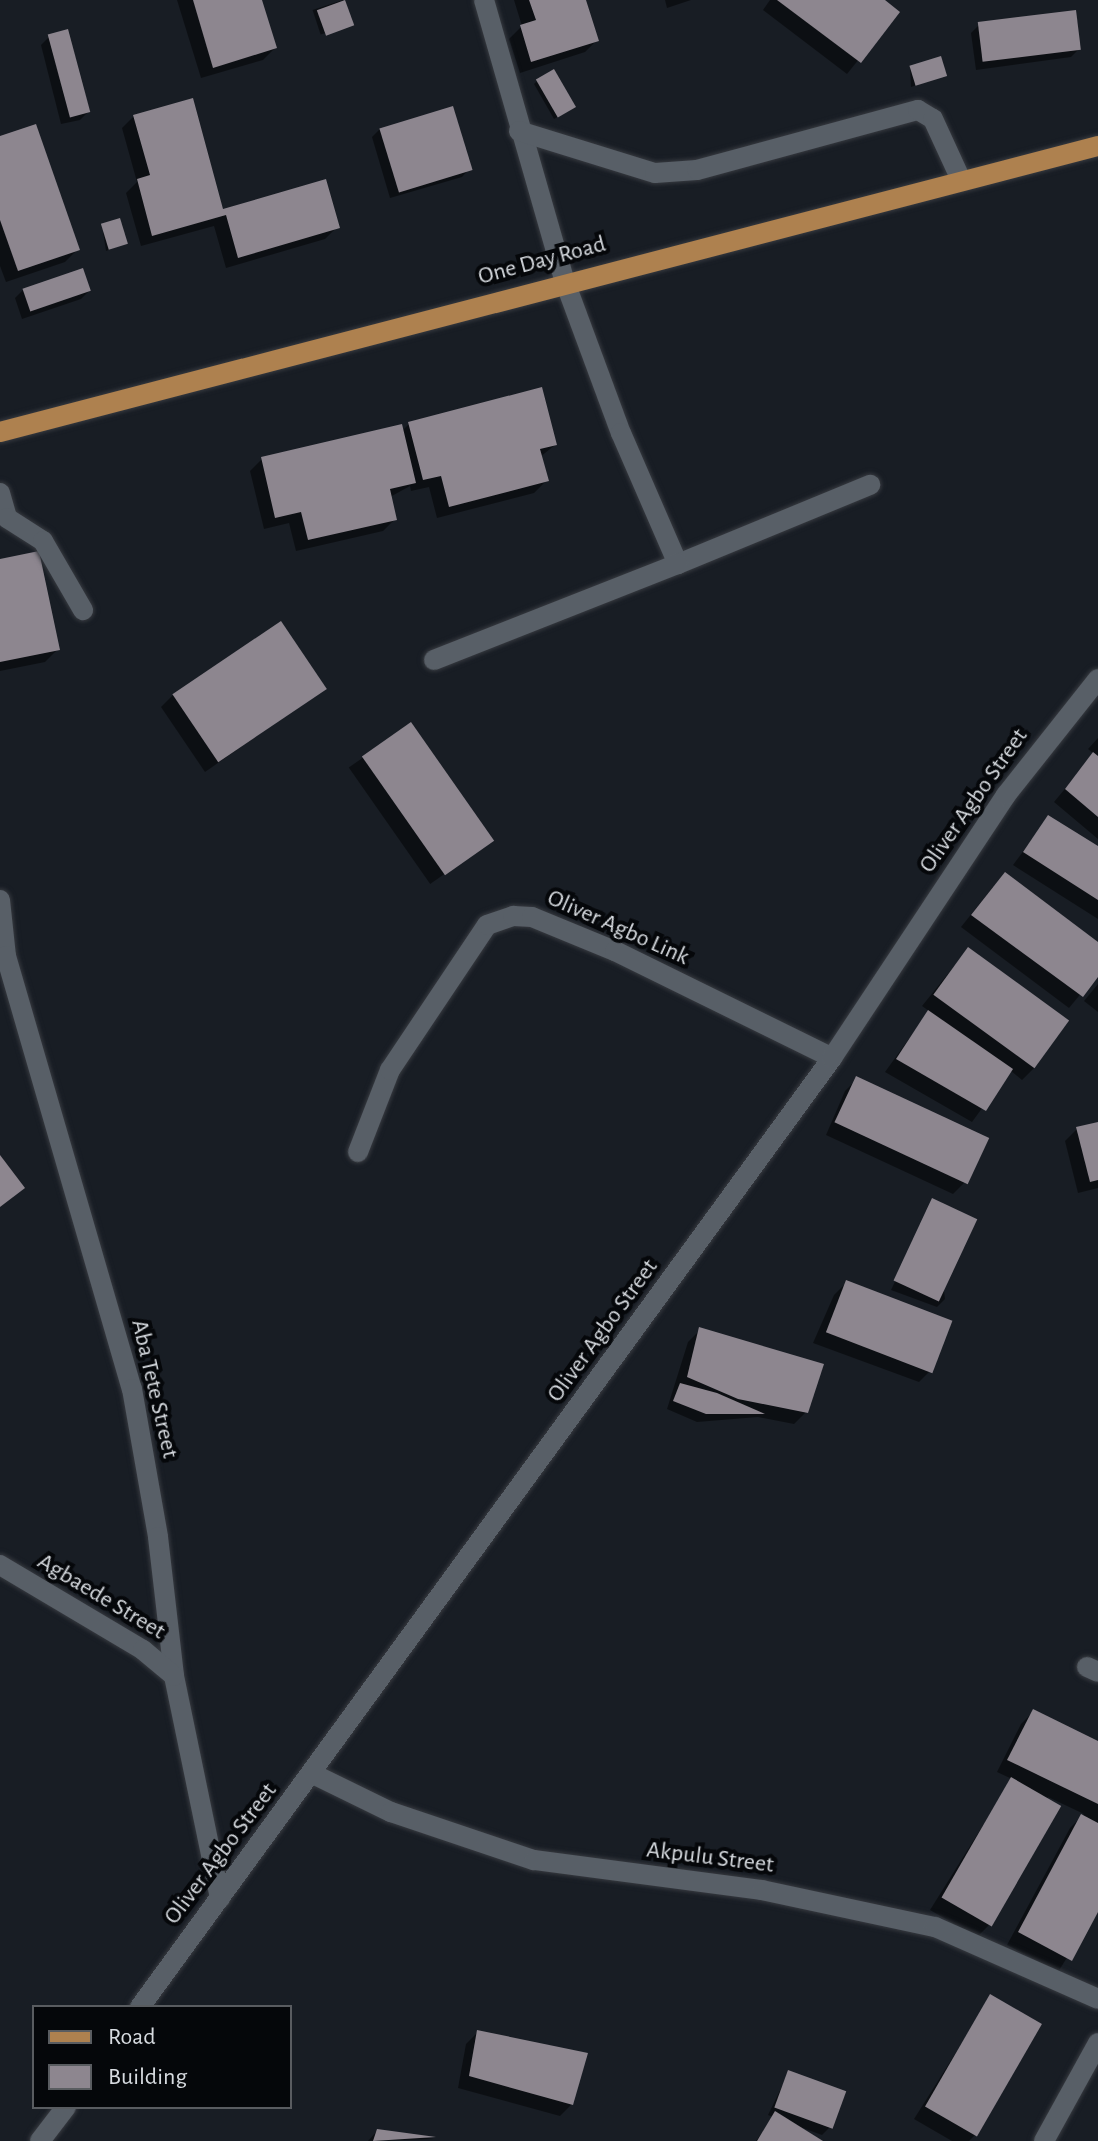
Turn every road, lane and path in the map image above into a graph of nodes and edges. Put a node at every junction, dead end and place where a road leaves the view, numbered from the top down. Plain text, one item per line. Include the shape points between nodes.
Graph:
1 (484, 0) edge
2 (519, 131) junction
3 (1098, 146) edge
4 (961, 180) junction
5 (565, 282) junction
6 (0, 432) edge
7 (870, 485) dead end
8 (0, 493) edge
9 (678, 564) junction
10 (83, 610) dead end
11 (434, 660) dead end
12 (1098, 679) edge
13 (0, 900) edge
14 (832, 1058) junction
15 (358, 1152) dead end
16 (0, 1565) edge
17 (174, 1676) junction
18 (313, 1774) junction
19 (220, 1898) junction
20 (1098, 1999) edge
21 (141, 2005) edge
22 (1098, 2043) edge
23 (64, 2109) edge
24 (40, 2141) edge
25 (1044, 2141) edge

1 - 2 street
2 - 4 street via 655,173 697,170 918,110 933,119
2 - 5 street
3 - 4 main road, One Day Road
4 - 5 main road, One Day Road
5 - 6 main road, One Day Road
5 - 9 street via 621,433
7 - 9 street
8 - 10 street via 7,518 43,541
9 - 11 street
12 - 14 street, Oliver Agbo Street via 1006,795
13 - 17 street, Aba Tete Street via 6,956 132,1389 158,1537
14 - 15 street, Oliver Agbo Link via 615,951 532,917 513,916 487,925 390,1070
14 - 18 street, Oliver Agbo Street
16 - 17 street, Agbaede Street via 143,1650
17 - 19 street, Aba Tete Street
18 - 19 street, Oliver Agbo Street
18 - 20 street, Akpulu Street via 391,1812 534,1860 762,1890 935,1927
19 - 21 street, Oliver Agbo Street
22 - 25 street
23 - 24 street

